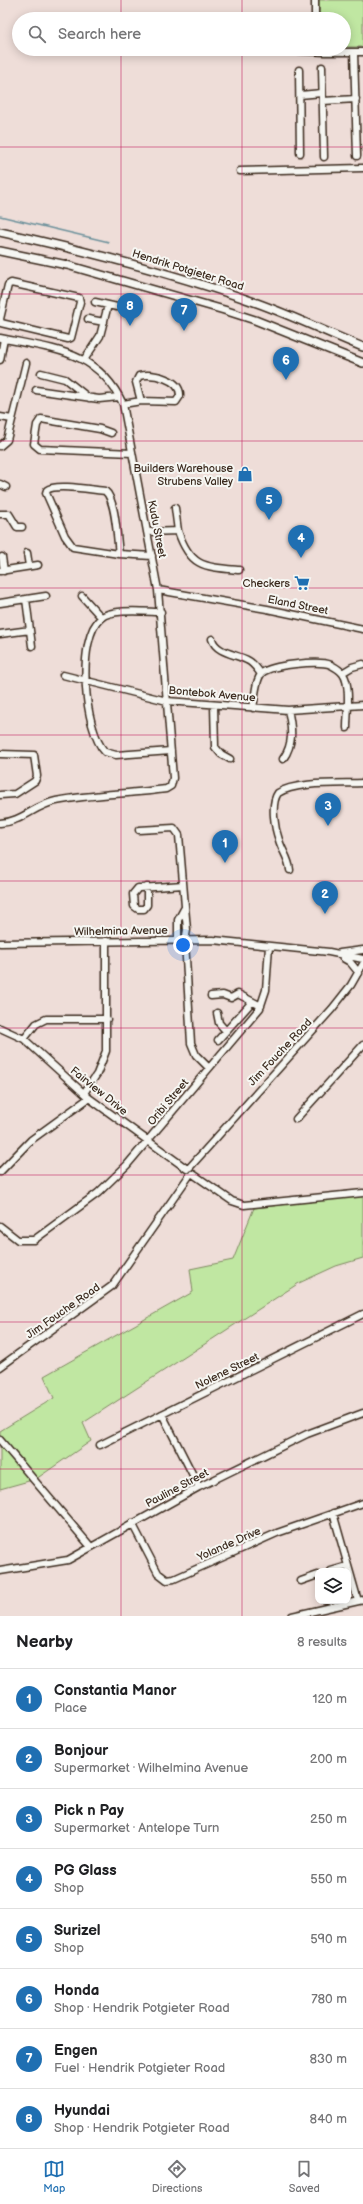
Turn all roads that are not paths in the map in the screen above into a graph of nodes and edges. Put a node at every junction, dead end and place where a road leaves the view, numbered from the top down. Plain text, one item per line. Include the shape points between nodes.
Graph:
1 (315, 0) edge
2 (315, 12) edge
3 (351, 52) edge
4 (354, 52) junction
5 (363, 52) edge
6 (322, 67) dead end
7 (299, 70) dead end
8 (322, 93) junction
9 (300, 95) junction
10 (356, 99) junction
11 (322, 101) junction
12 (300, 153) dead end
13 (357, 156) dead end
14 (324, 157) dead end
15 (363, 168) edge
16 (240, 171) dead end
17 (0, 232) edge
18 (0, 252) edge
19 (95, 302) dead end
20 (108, 305) junction
21 (117, 307) dead end
22 (88, 319) dead end
23 (104, 322) junction
24 (38, 332) junction
25 (48, 334) junction
26 (2, 338) edge
27 (34, 345) junction
28 (44, 347) junction
29 (363, 347) edge
30 (0, 360) edge
31 (84, 360) junction
32 (26, 363) dead end
33 (363, 363) edge
34 (41, 373) dead end
35 (36, 390) dead end
36 (119, 397) junction
37 (89, 398) junction
38 (141, 401) junction
39 (122, 404) junction
40 (0, 417) edge
41 (12, 419) junction
42 (111, 433) dead end
43 (0, 446) edge
44 (132, 453) junction
45 (0, 484) edge
46 (6, 488) dead end
47 (175, 508) dead end
48 (0, 514) edge
49 (22, 528) dead end
50 (178, 530) junction
51 (148, 532) junction
52 (26, 553) dead end
53 (119, 554) junction
54 (152, 556) junction
55 (2, 557) dead end
56 (38, 565) dead end
57 (29, 566) junction
58 (239, 570) dead end
59 (2, 571) edge
60 (158, 590) junction
61 (46, 596) dead end
62 (82, 596) dead end
63 (26, 599) junction
64 (0, 603) edge
65 (161, 612) junction
66 (101, 617) junction
67 (363, 629) edge
68 (30, 630) junction
69 (0, 634) edge
70 (212, 639) dead end
71 (32, 646) dead end
72 (363, 664) edge
73 (342, 673) junction
74 (261, 674) junction
75 (63, 675) dead end
76 (86, 681) junction
77 (167, 701) junction
78 (214, 705) junction
79 (363, 705) edge
80 (348, 707) junction
81 (253, 708) junction
82 (288, 710) junction
83 (347, 728) dead end
84 (171, 752) junction
85 (0, 754) edge
86 (230, 759) dead end
87 (283, 759) dead end
88 (363, 784) edge
89 (0, 795) edge
90 (0, 823) edge
91 (139, 830) dead end
92 (290, 870) dead end
93 (182, 885) junction
94 (147, 887) dead end
95 (106, 941) junction
96 (181, 941) junction
97 (0, 943) edge
98 (269, 946) junction
99 (363, 950) edge
100 (335, 953) junction
101 (363, 959) edge
102 (363, 964) edge
103 (358, 973) junction
104 (211, 996) dead end
105 (252, 1002) junction
106 (260, 1006) junction
107 (217, 1013) dead end
108 (107, 1019) junction
109 (0, 1028) edge
110 (226, 1031) junction
111 (24, 1039) junction
112 (218, 1040) dead end
113 (362, 1048) edge
114 (209, 1068) junction
115 (84, 1093) junction
116 (89, 1098) junction
117 (296, 1119) dead end
118 (148, 1141) junction
119 (190, 1171) junction
120 (0, 1172) edge
121 (363, 1193) edge
122 (0, 1226) edge
123 (363, 1314) edge
124 (0, 1367) edge
125 (363, 1413) edge
126 (162, 1414) junction
127 (0, 1440) edge
128 (100, 1445) dead end
129 (199, 1487) junction
130 (363, 1503) edge
131 (334, 1513) junction
132 (132, 1524) junction
133 (91, 1547) junction
134 (348, 1566) junction
135 (341, 1568) edge
136 (0, 1571) edge
137 (315, 1576) edge
138 (301, 1581) dead end
139 (360, 1601) edge
140 (292, 1616) edge

1 - 2 street
3 - 4 street
4 - 5 street
4 - 10 street
6 - 8 street
7 - 9 street
8 - 9 street
8 - 11 street
9 - 12 street
10 - 11 street
10 - 13 street
11 - 14 street
15 - 16 street
17 - 29 main road, Hendrik Potgieter Road via 160,272 257,304
18 - 33 main road via 68,265 224,310
19 - 20 street
20 - 21 street
20 - 23 street
22 - 23 street
23 - 31 street via 100,336
24 - 25 street
24 - 25 street via 3,324 0,321 8,285 11,283 79,298 71,338
24 - 27 street
25 - 28 street
26 - 27 street, Kudu Street
26 - 30 street
27 - 28 street, Kudu Street
28 - 31 street, Kudu Street via 69,353
31 - 36 street, Kudu Street via 108,378
32 - 41 street
34 - 37 street via 65,379
35 - 37 street
36 - 37 street
36 - 39 street, Kudu Street
38 - 38 street via 136,382 139,376 162,379 179,386 180,396 176,402
38 - 39 street
39 - 44 street, Kudu Street
40 - 41 street
41 - 43 street via 7,440
42 - 44 street via 42,419 37,425 34,444 40,449
44 - 51 street, Kudu Street
45 - 46 street
47 - 50 street
48 - 49 street via 9,514 17,527
50 - 51 street
50 - 58 street via 184,547 193,558 203,564
51 - 54 street, Kudu Street
52 - 57 street
53 - 53 street via 73,547 65,536 47,490 62,487 108,493 112,502
53 - 54 street
54 - 60 street, Kudu Street
55 - 59 street
56 - 57 street
57 - 59 street
60 - 65 street, Kudu Street
60 - 67 street, Eland Street
61 - 63 street
62 - 66 street
63 - 64 street
63 - 68 street
65 - 66 street via 114,612
65 - 77 street, Kudu Street
66 - 76 street via 91,632
68 - 69 street
68 - 71 street
70 - 74 street via 215,646 248,660
72 - 73 street
73 - 74 street via 331,665 319,664 271,668
73 - 80 street via 347,684
74 - 81 street
75 - 76 street, Bontebok Avenue
76 - 77 street, Bontebok Avenue
76 - 84 street via 86,696 101,747 105,752 116,755
77 - 78 street, Bontebok Avenue
77 - 84 street, Kudu Street
78 - 81 street, Bontebok Avenue
78 - 86 street via 215,747
79 - 80 street, Bontebok Avenue
80 - 82 street, Bontebok Avenue
80 - 83 street
81 - 82 street, Bontebok Avenue
82 - 87 street via 291,739
84 - 90 street, Kudu Street via 173,778 171,786 166,789 58,801 40,807 17,820
85 - 89 street via 34,755 37,776 36,781 20,792
88 - 92 street via 299,786 278,793 274,804 276,832 289,859
91 - 93 street via 174,828 178,831
93 - 94 street
93 - 96 street via 184,907 178,920
95 - 96 street, Wilhelmina Avenue
95 - 97 street, Wilhelmina Avenue
95 - 108 street
96 - 98 street, Wilhelmina Avenue via 213,940
96 - 114 street via 191,1043 196,1055
98 - 100 street, Wilhelmina Avenue
98 - 106 street, Oribi Street via 266,990
99 - 100 street, Wilhelmina Avenue
100 - 101 street, Wilhelmina Avenue
100 - 103 street via 348,960
102 - 103 street, Jim Fouche Road
103 - 119 street, Jim Fouche Road via 332,1010 205,1150
104 - 105 street via 223,995 231,998 238,994
105 - 106 street
105 - 110 street
106 - 114 street, Oribi Street
107 - 110 street via 219,1023
108 - 111 street via 46,1019 36,1024
108 - 115 street via 106,1051 97,1074
109 - 111 street, Fairview Drive
110 - 112 street
111 - 115 street, Fairview Drive
113 - 117 street
114 - 118 street, Oribi Street
115 - 116 street, Fairview Drive
116 - 118 street, Fairview Drive
116 - 120 street via 30,1140
118 - 119 street, Fairview Drive
118 - 122 street, Oribi Street via 98,1193 34,1240 18,1240
119 - 121 street, Fairview Drive via 232,1201 244,1205
119 - 124 street, Jim Fouche Road via 120,1277 107,1292
123 - 126 street, Nolene Street
125 - 129 street, Pauline Street via 307,1434
126 - 128 street, Nolene Street
126 - 129 street
127 - 133 street
129 - 132 street, Pauline Street
130 - 131 street, Yolande Drive
131 - 132 street, Yolande Drive via 277,1534 174,1579 166,1580 158,1573
131 - 134 street
132 - 133 street, Pauline Street
133 - 136 street, Pauline Street via 61,1562
134 - 135 street
134 - 139 street
137 - 138 street
139 - 140 street

